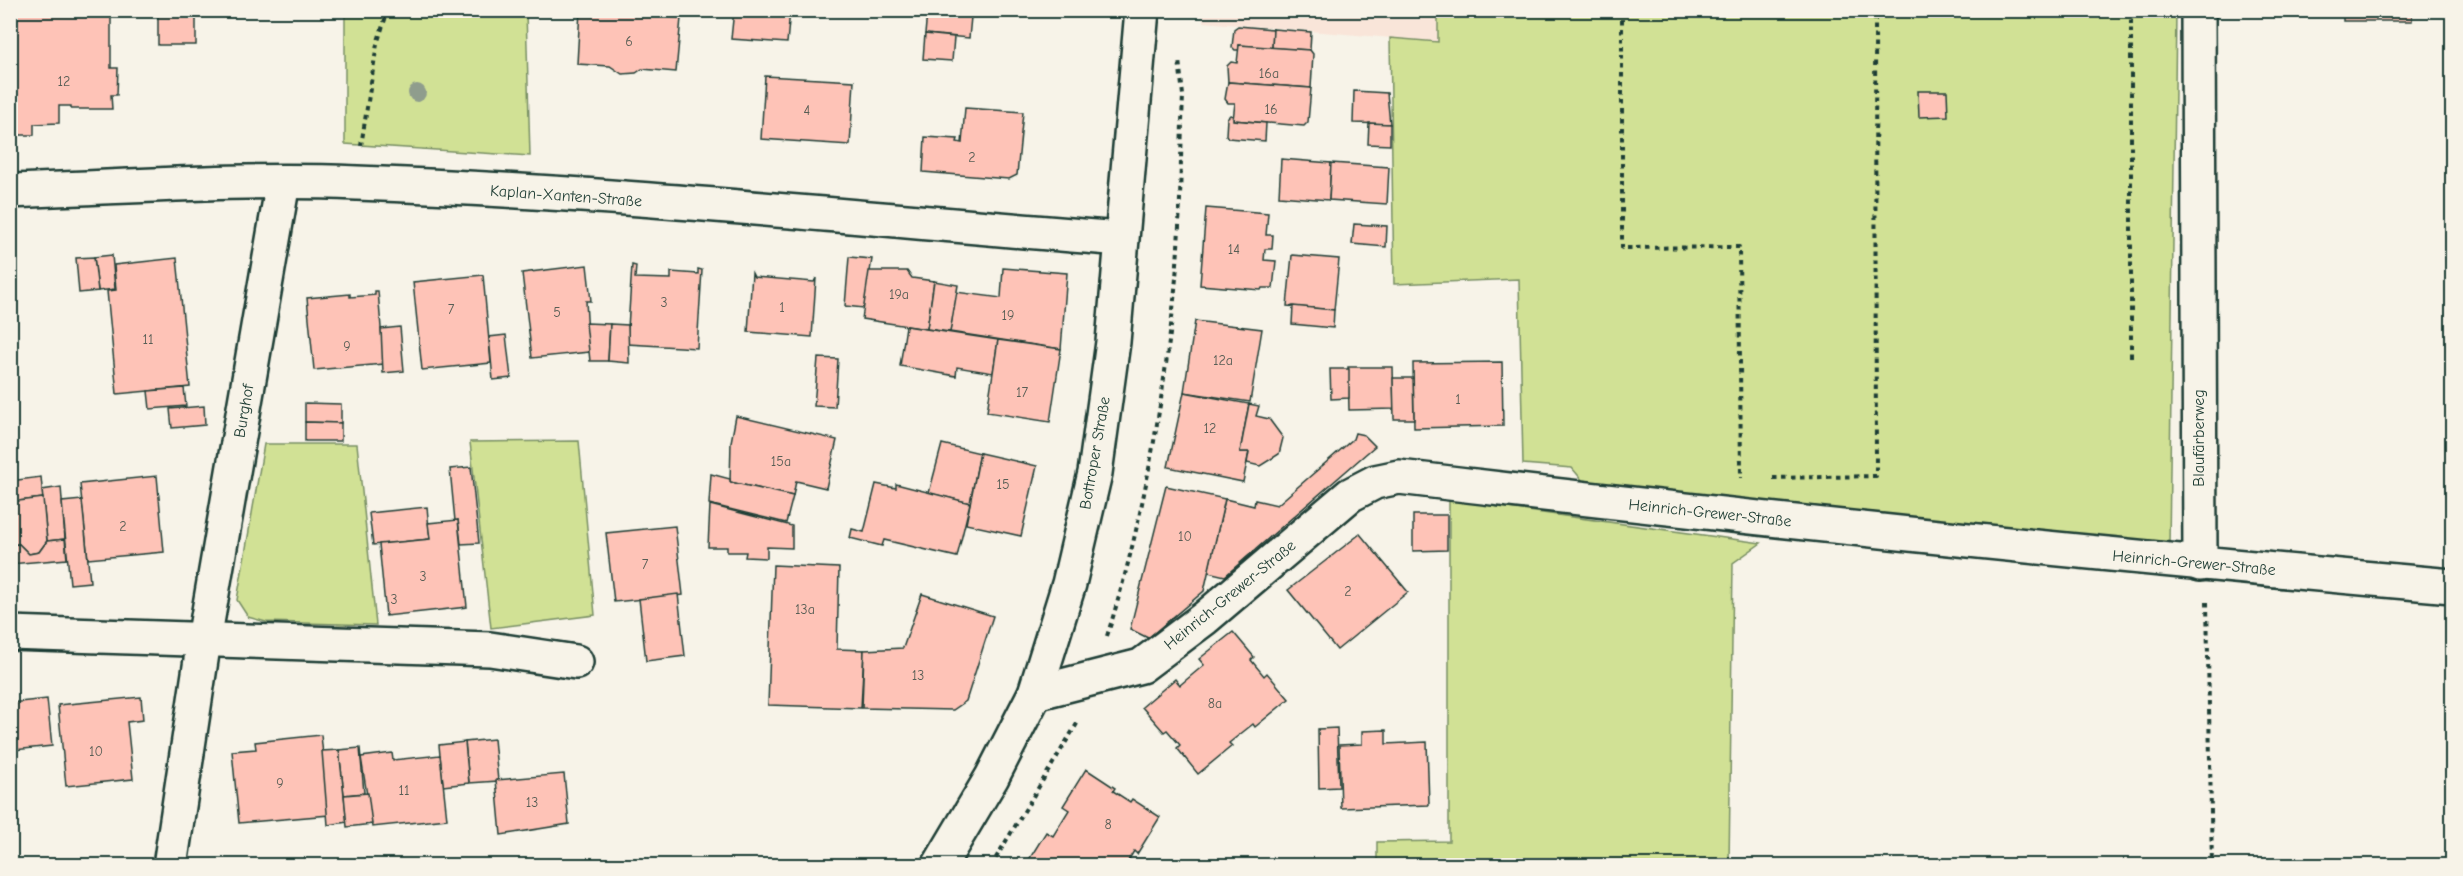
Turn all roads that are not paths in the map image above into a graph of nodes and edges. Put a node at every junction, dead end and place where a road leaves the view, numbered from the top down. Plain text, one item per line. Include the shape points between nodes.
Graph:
1 (1142, 10) edge
2 (2198, 10) edge
3 (283, 182) junction
4 (10, 191) edge
5 (1121, 240) junction
6 (2200, 564) junction
7 (2452, 586) edge
8 (10, 633) edge
9 (204, 640) junction
10 (576, 662) dead end
11 (1035, 693) junction
12 (170, 866) edge
13 (939, 866) edge

1 - 5 street, Bottroper Straße
2 - 6 street, Blaufärberweg
3 - 4 street, Kaplan-Xanten-Straße
3 - 5 street, Kaplan-Xanten-Straße via 636,200
3 - 9 street, Burghof
5 - 11 street, Bottroper Straße via 1113,342 1095,473 1069,584
6 - 7 street, Heinrich-Grewer-Straße
6 - 11 street, Heinrich-Grewer-Straße via 1399,477 1375,482 1350,495 1205,618 1141,666
8 - 9 street
9 - 10 street via 490,649
9 - 12 street, Burghof
11 - 13 street, Bottroper Straße via 992,777

